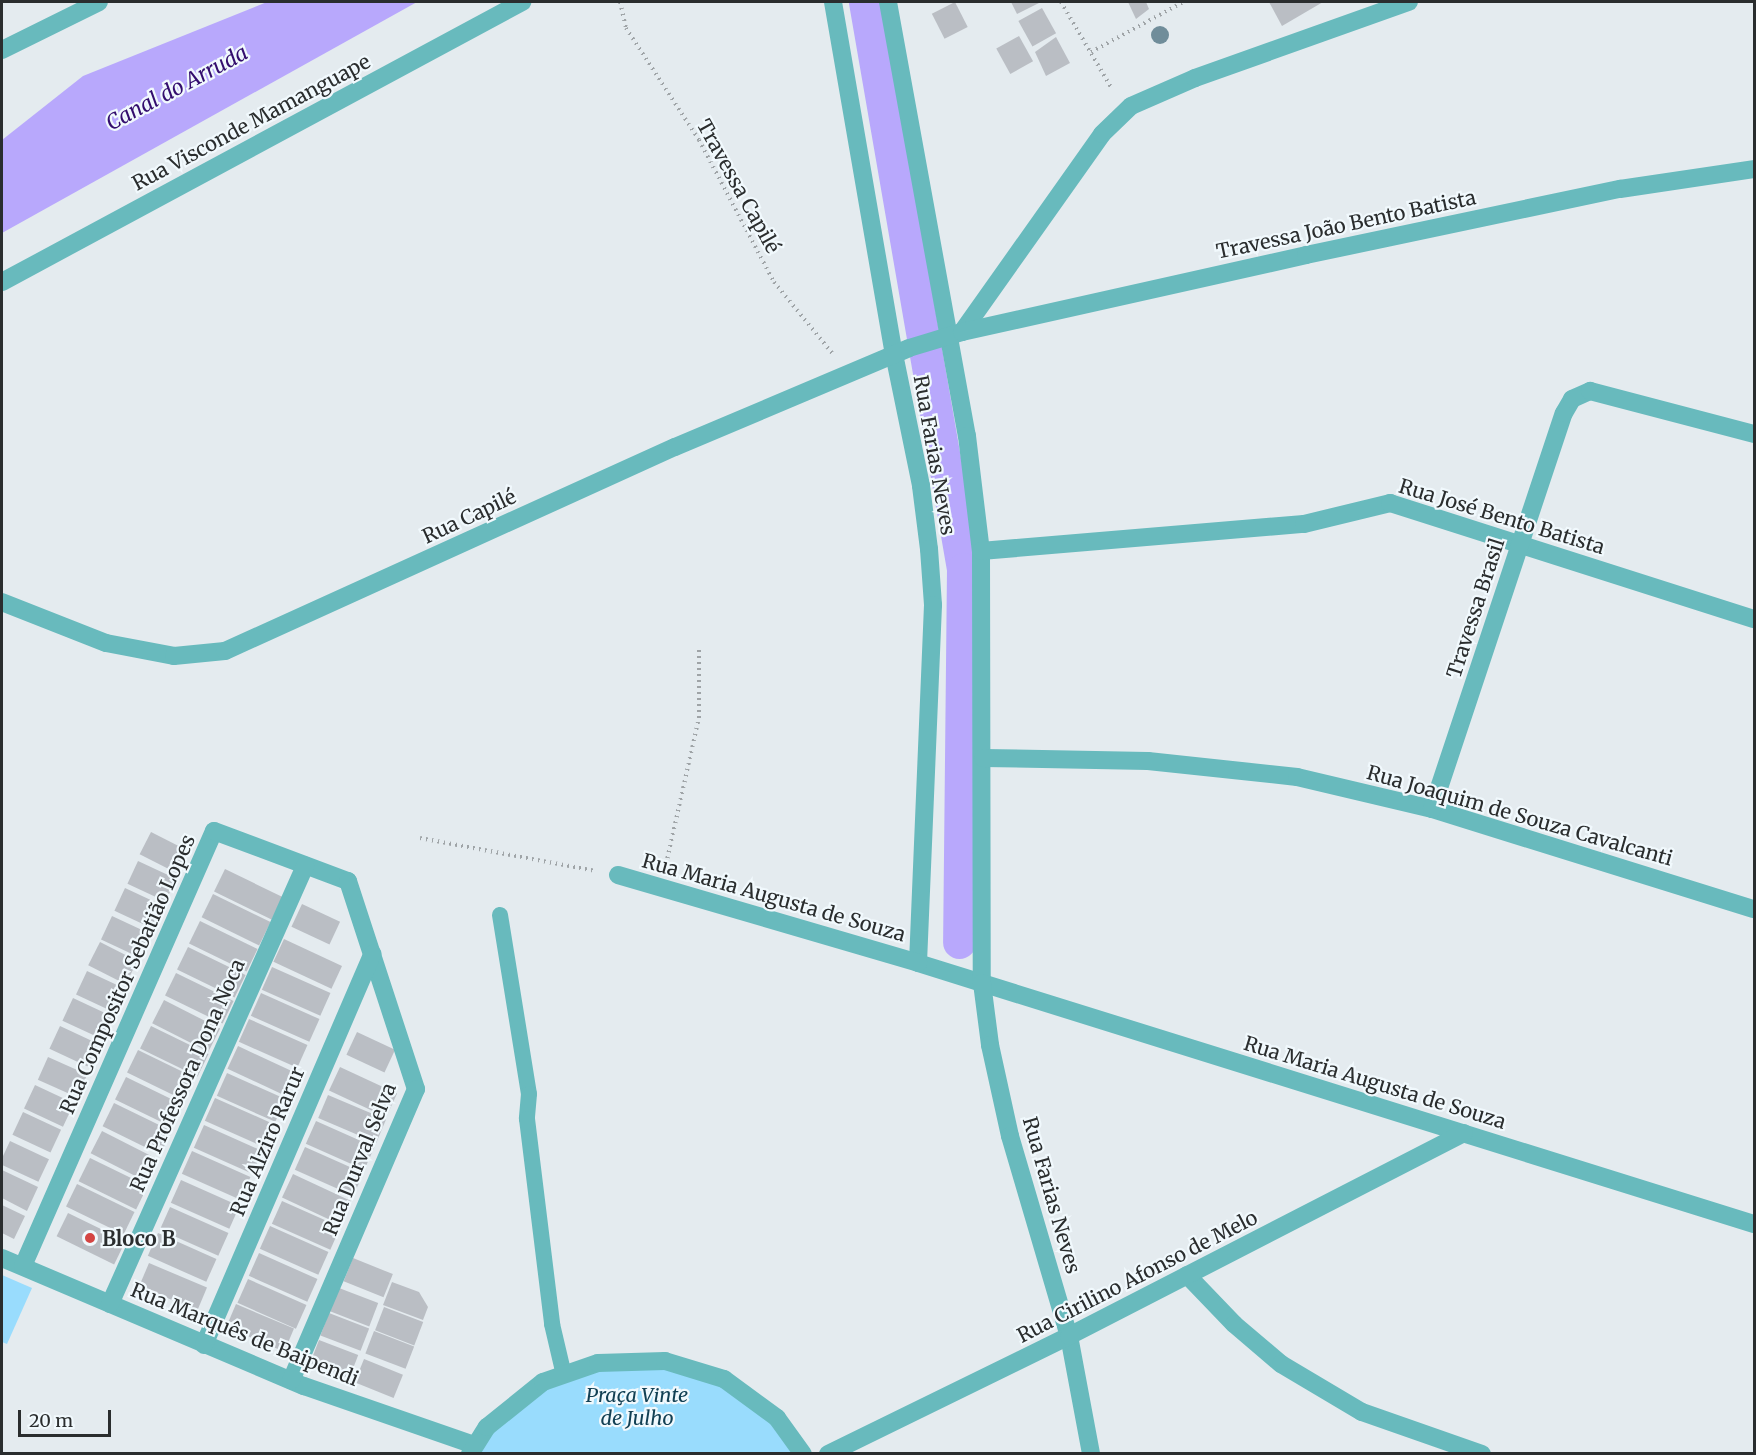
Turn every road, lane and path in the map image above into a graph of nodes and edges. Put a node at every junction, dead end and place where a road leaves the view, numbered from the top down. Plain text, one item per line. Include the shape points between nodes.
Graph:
1 (99, 2) edge
2 (522, 2) edge
3 (620, 2) edge
4 (833, 2) edge
5 (888, 2) edge
6 (1061, 2) edge
7 (1183, 2) edge
8 (1409, 2) edge
9 (2, 50) edge
10 (1091, 52) junction
11 (1125, 112) junction
12 (1755, 169) edge
13 (2, 282) edge
14 (951, 335) junction
15 (901, 351) junction
16 (849, 373) junction
17 (1755, 434) edge
18 (1520, 543) junction
19 (981, 551) junction
20 (2, 602) edge
21 (1755, 619) edge
22 (699, 646) dead end
23 (983, 758) junction
24 (1432, 808) junction
25 (420, 838) dead end
26 (305, 865) junction
27 (618, 875) joint
28 (348, 881) joint
29 (660, 888) junction
30 (1755, 909) edge
31 (500, 915) dead end
32 (372, 954) junction
33 (918, 963) junction
34 (982, 983) junction
35 (1464, 1133) junction
36 (1755, 1224) edge
37 (2, 1258) edge
38 (23, 1266) junction
39 (1187, 1275) junction
40 (110, 1304) junction
41 (1069, 1336) junction
42 (204, 1345) junction
43 (564, 1375) junction
44 (291, 1380) junction
45 (472, 1449) edge
46 (804, 1454) edge
47 (828, 1454) edge
48 (1091, 1454) edge
49 (1482, 1454) edge

1 - 9 street
2 - 13 street, Rua Visconde Mamanguape
3 - 16 path, Travessa Capilé via 626,28 699,140 774,282
4 - 15 street, Rua Farias Neves
5 - 14 street, Rua Farias Neves
6 - 10 path
7 - 10 path
8 - 11 street via 1157,92
10 - 11 path
11 - 14 street via 1102,134
12 - 14 street, Travessa João Bento Batista via 1608,191
14 - 15 street, Rua Capilé
14 - 19 street, Rua Farias Neves
15 - 16 street, Rua Capilé
15 - 33 street, Rua Farias Neves via 933,605
16 - 20 street, Rua Capilé via 675,447 225,651 174,656 106,643
17 - 18 street, Travessa Brasil via 1582,392 1564,413
18 - 19 street, Rua José Bento Batista via 1390,503 1304,524
18 - 21 street, Rua José Bento Batista
18 - 24 street, Travessa Brasil
19 - 23 street, Rua Farias Neves
22 - 29 path via 699,718
23 - 24 street, Rua Joaquim de Souza Cavalcanti via 1233,767 1297,777
23 - 34 street, Rua Farias Neves
24 - 30 street, Rua Joaquim de Souza Cavalcanti
25 - 27 path
26 - 28 street, Rua Compositor Sebatião Lopes
26 - 38 street, Rua Compositor Sebatião Lopes via 214,831
26 - 40 street, Rua Professora Dona Noca
27 - 29 street, Rua Maria Augusta de Souza
28 - 32 street, Rua Durval Selva
29 - 33 street, Rua Maria Augusta de Souza
31 - 43 lane via 529,1094 527,1119 552,1324
32 - 42 street, Rua Alziro Rarur
32 - 44 street, Rua Durval Selva via 416,1089
33 - 34 street
34 - 35 street, Rua Maria Augusta de Souza
34 - 41 street, Rua Farias Neves via 990,1045 1010,1136
35 - 36 street, Rua Maria Augusta de Souza
35 - 39 street, Rua Cirilino Afonso de Melo
37 - 38 street, Rua Marquês de Baipendi
38 - 40 street, Rua Marquês de Baipendi
39 - 41 street, Rua Cirilino Afonso de Melo
39 - 49 street via 1234,1324 1281,1364 1362,1412
40 - 42 street, Rua Marquês de Baipendi
41 - 47 street, Rua Cirilino Afonso de Melo
41 - 48 street, Rua Farias Neves
42 - 44 street, Rua Marquês de Baipendi
43 - 45 street via 543,1382 513,1402
43 - 46 street via 598,1363 678,1363 724,1379 777,1418
44 - 45 street, Rua Marquês de Baipendi

